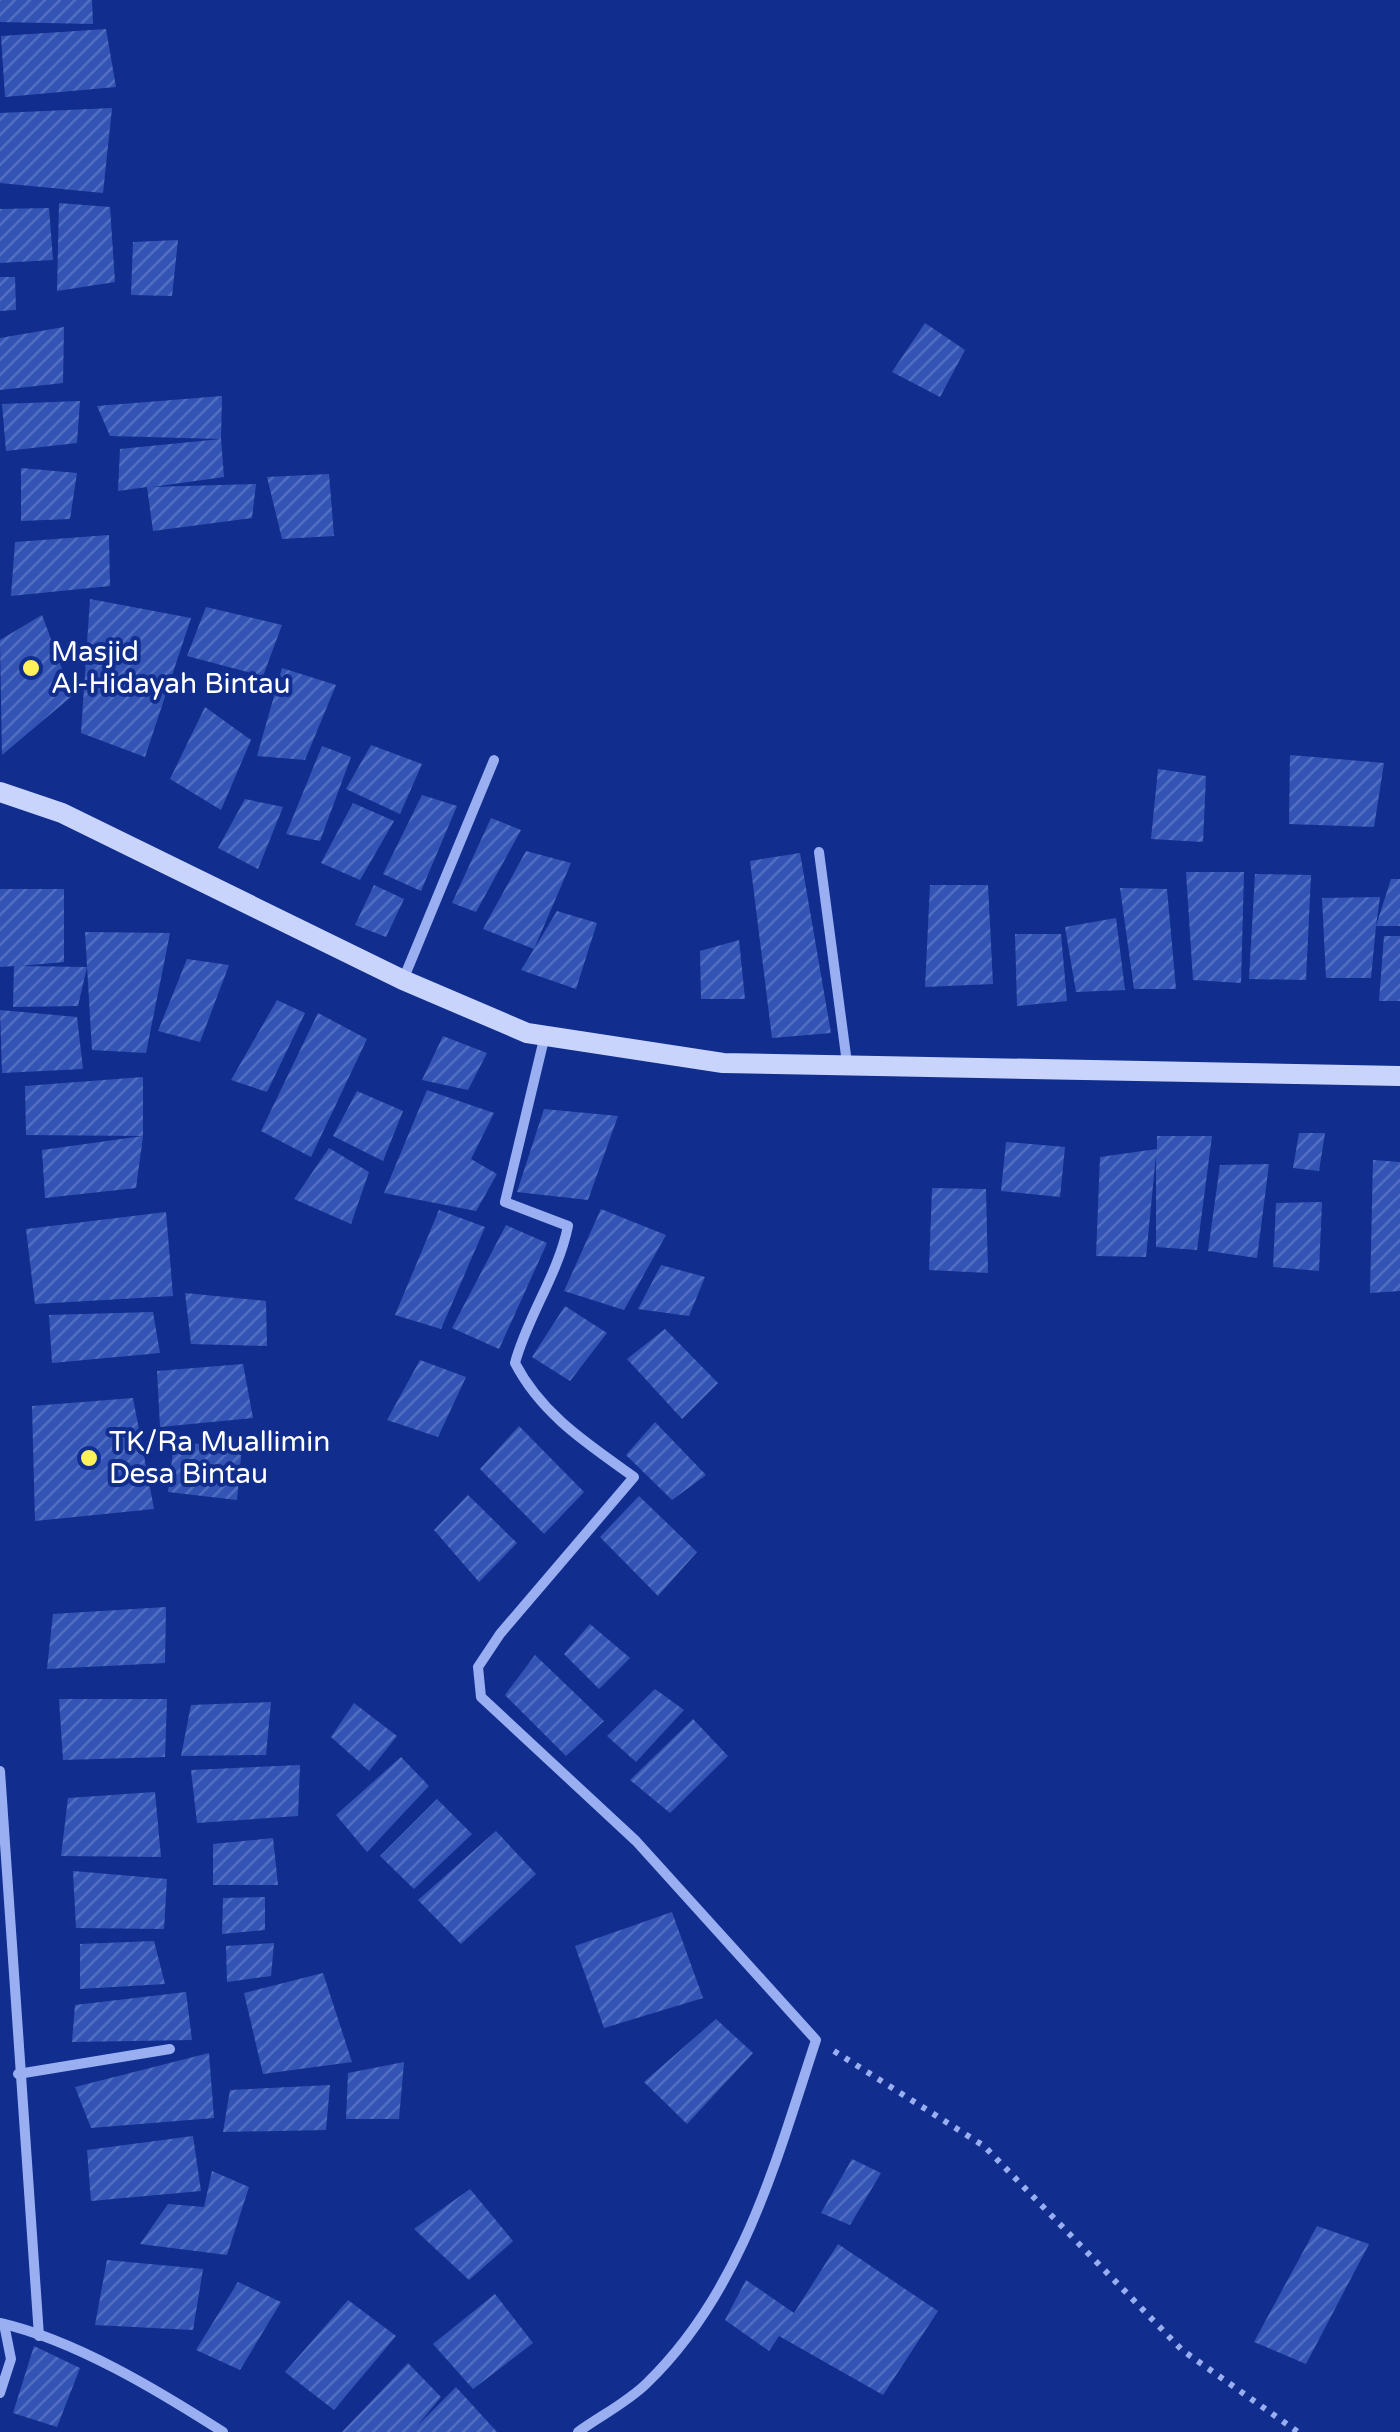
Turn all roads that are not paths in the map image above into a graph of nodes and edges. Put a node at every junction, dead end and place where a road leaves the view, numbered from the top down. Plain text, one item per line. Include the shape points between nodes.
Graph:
1 (494, 760) dead end
2 (0, 792) edge
3 (819, 852) dead end
4 (403, 980) junction
5 (544, 1036) junction
6 (847, 1064) junction
7 (1400, 1076) edge
8 (0, 1772) edge
9 (170, 2049) dead end
10 (18, 2074) junction
11 (2, 2323) edge
12 (40, 2336) junction
13 (0, 2394) edge
14 (223, 2432) edge
15 (578, 2432) edge

1 - 4 street
2 - 4 street via 62,814
3 - 6 street
4 - 5 street
5 - 6 street via 724,1063
5 - 15 street via 506,1202 568,1226 516,1363 529,1390 571,1432 634,1477 500,1634 478,1667 481,1697 636,1841 816,2040 763,2199 722,2286 646,2384
6 - 7 street
8 - 10 street
9 - 10 street
10 - 12 street
11 - 12 street
11 - 13 street via 11,2359
12 - 14 street via 161,2392

